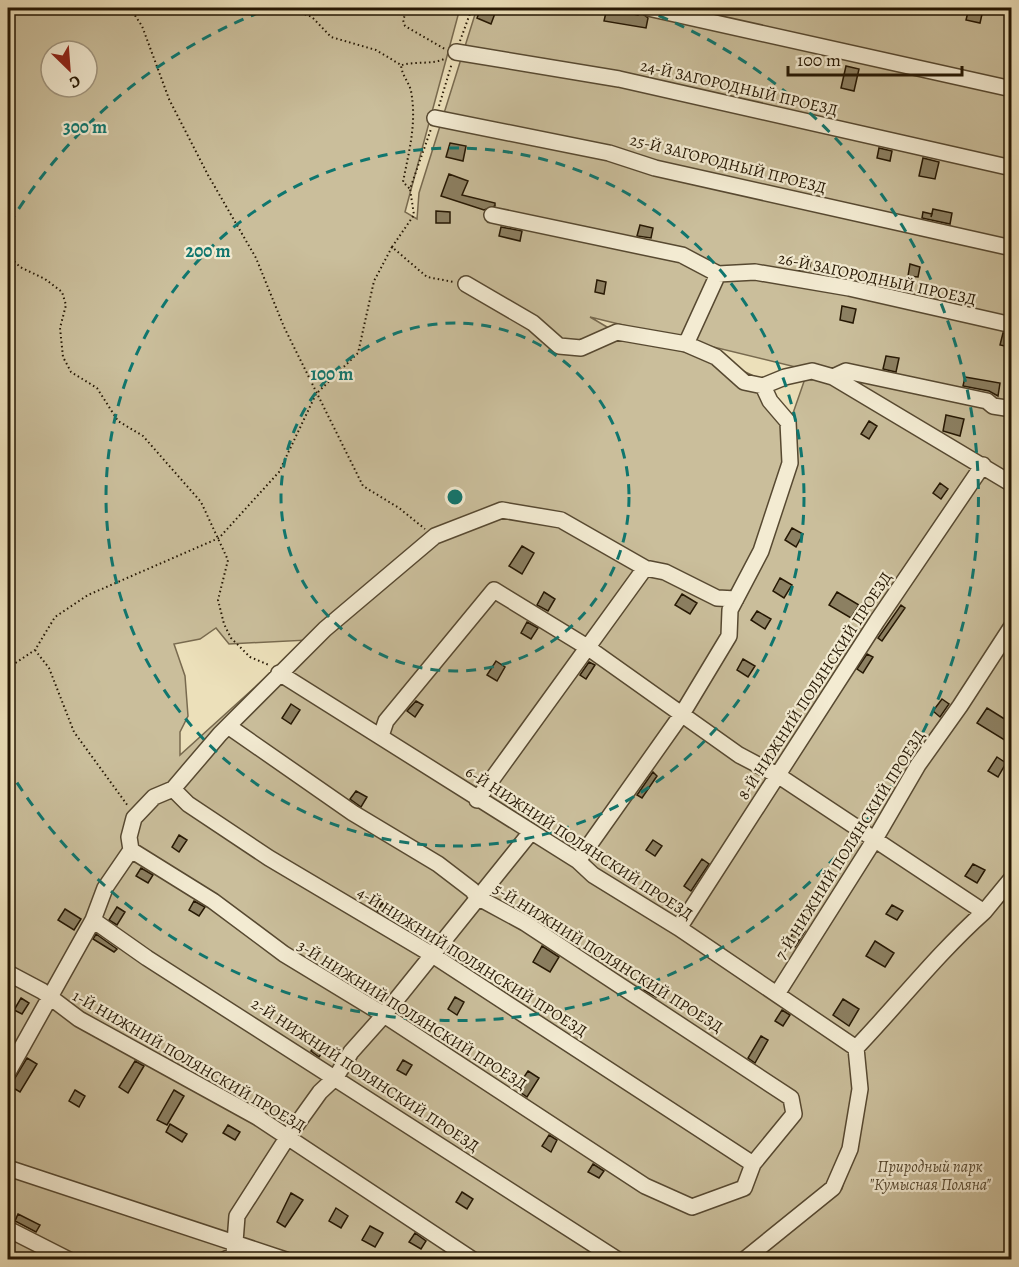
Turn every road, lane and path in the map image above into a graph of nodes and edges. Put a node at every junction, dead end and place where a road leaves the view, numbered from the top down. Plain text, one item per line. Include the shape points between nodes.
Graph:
1 (130, 8) edge
2 (288, 8) edge
3 (408, 8) edge
4 (648, 8) edge
5 (456, 52) junction
6 (401, 65) junction
7 (1011, 88) edge
8 (435, 118) dead end
9 (1011, 168) edge
10 (410, 189) dead end
11 (492, 215) dead end
12 (1011, 248) edge
13 (8, 255) edge
14 (718, 274) junction
15 (466, 284) joint
16 (1011, 325) edge
17 (686, 344) junction
18 (833, 377) junction
19 (763, 386) junction
20 (316, 394) junction
21 (1011, 409) edge
22 (983, 465) junction
23 (1011, 484) edge
24 (435, 537) junction
25 (219, 538) junction
26 (645, 568) junction
27 (736, 599) junction
28 (1011, 626) edge
29 (587, 647) junction
30 (36, 650) junction
31 (8, 668) edge
32 (279, 673) junction
33 (682, 714) junction
34 (228, 726) junction
35 (381, 736) junction
36 (779, 776) junction
37 (173, 789) junction
38 (477, 800) junction
39 (134, 818) junction
40 (531, 832) junction
41 (875, 839) junction
42 (130, 843) junction
43 (578, 861) junction
44 (1011, 878) edge
45 (477, 897) junction
46 (984, 912) junction
47 (93, 920) junction
48 (679, 928) junction
49 (431, 954) junction
50 (8, 973) edge
51 (777, 994) junction
52 (48, 997) junction
53 (384, 1015) junction
54 (856, 1048) junction
55 (8, 1071) edge
56 (336, 1077) junction
57 (287, 1138) junction
58 (753, 1164) junction
59 (8, 1168) edge
60 (8, 1229) edge
61 (235, 1243) junction
62 (69, 1260) edge
63 (224, 1260) edge
64 (286, 1260) edge
65 (473, 1260) edge
66 (618, 1260) edge
67 (744, 1260) edge

1 - 20 path via 142,26 174,108 256,258
2 - 6 path via 312,17 331,37 376,50
3 - 5 path via 405,26
4 - 7 street
5 - 6 path via 438,62 419,60
5 - 9 street, 24-Й ЗАГОРОДНЫЙ ПРОЕЗД via 619,79
6 - 10 path via 411,88 415,123 403,182
8 - 12 street, 25-Й ЗАГОРОДНЫЙ ПРОЕЗД via 609,153 655,168
11 - 14 street via 682,255
13 - 25 path via 20,267 62,292 66,305 60,328 63,357 71,372 97,388 118,422 143,436 201,502
14 - 16 street, 26-Й ЗАГОРОДНЫЙ ПРОЕЗД via 755,272 849,288
14 - 17 street
15 - 17 street via 533,323 559,346 581,348 617,332
15 - 20 path via 427,277 392,247 374,281 358,353
17 - 19 street via 716,357 744,382
18 - 19 street via 812,371 784,376
18 - 21 street via 846,371
18 - 22 street
19 - 27 street via 770,402 788,422 790,463 761,551
20 - 24 path via 363,486
20 - 25 path via 279,472
22 - 23 street
22 - 36 street, 8-Й НИЖНИЙ ПОЛЯНСКИЙ ПРОЕЗД
24 - 26 street via 502,510 561,520
24 - 32 street
25 - 30 path via 88,596 55,617
25 - 32 path via 228,560 218,600 224,624 231,638 250,657
26 - 27 street via 665,572 717,598
26 - 29 street
27 - 33 street via 730,610 729,636
28 - 41 street, 7-Й НИЖНИЙ ПОЛЯНСКИЙ ПРОЕЗД via 918,765
29 - 33 street
29 - 35 street via 494,590 386,721
29 - 38 street
30 - 31 path
30 - 39 path via 50,668 74,732
32 - 34 street
32 - 35 street, 6-Й НИЖНИЙ ПОЛЯНСКИЙ ПРОЕЗД
33 - 36 street
33 - 43 street
34 - 37 street
34 - 45 street, 5-Й НИЖНИЙ ПОЛЯНСКИЙ ПРОЕЗД via 353,813 438,864
35 - 38 street, 6-Й НИЖНИЙ ПОЛЯНСКИЙ ПРОЕЗД
36 - 41 street
36 - 48 street, 8-Й НИЖНИЙ ПОЛЯНСКИЙ ПРОЕЗД
37 - 39 street via 154,797
37 - 49 street, 4-Й НИЖНИЙ ПОЛЯНСКИЙ ПРОЕЗД via 188,804 269,858
38 - 40 street, 6-Й НИЖНИЙ ПОЛЯНСКИЙ ПРОЕЗД
39 - 42 street
40 - 43 street, 6-Й НИЖНИЙ ПОЛЯНСКИЙ ПРОЕЗД
40 - 45 street
41 - 46 street
41 - 51 street, 7-Й НИЖНИЙ ПОЛЯНСКИЙ ПРОЕЗД
42 - 47 street via 105,888
42 - 53 street, 3-Й НИЖНИЙ ПОЛЯНСКИЙ ПРОЕЗД via 284,954
43 - 48 street, 6-Й НИЖНИЙ ПОЛЯНСКИЙ ПРОЕЗД via 592,875
44 - 46 street
45 - 49 street
45 - 58 street, 5-Й НИЖНИЙ ПОЛЯНСКИЙ ПРОЕЗД via 525,923 791,1098 794,1114
46 - 54 street via 951,942
47 - 52 street
47 - 56 street, 2-Й НИЖНИЙ ПОЛЯНСКИЙ ПРОЕЗД
48 - 51 street, 6-Й НИЖНИЙ ПОЛЯНСКИЙ ПРОЕЗД
49 - 53 street
49 - 58 street, 4-Й НИЖНИЙ ПОЛЯНСКИЙ ПРОЕЗД
50 - 52 street, 1-Й НИЖНИЙ ПОЛЯНСКИЙ ПРОЕЗД
51 - 54 street, 6-Й НИЖНИЙ ПОЛЯНСКИЙ ПРОЕЗД
52 - 55 street
52 - 57 street, 1-Й НИЖНИЙ ПОЛЯНСКИЙ ПРОЕЗД via 79,1019
53 - 56 street via 351,1052
53 - 58 street, 3-Й НИЖНИЙ ПОЛЯНСКИЙ ПРОЕЗД via 645,1186 692,1207 744,1188
54 - 67 street via 860,1089 850,1149 833,1188
56 - 57 street via 320,1092
56 - 66 street, 2-Й НИЖНИЙ ПОЛЯНСКИЙ ПРОЕЗД
57 - 61 street via 237,1216
57 - 65 street, 1-Й НИЖНИЙ ПОЛЯНСКИЙ ПРОЕЗД
59 - 61 street
60 - 62 street
61 - 63 street via 234,1254
61 - 64 street

